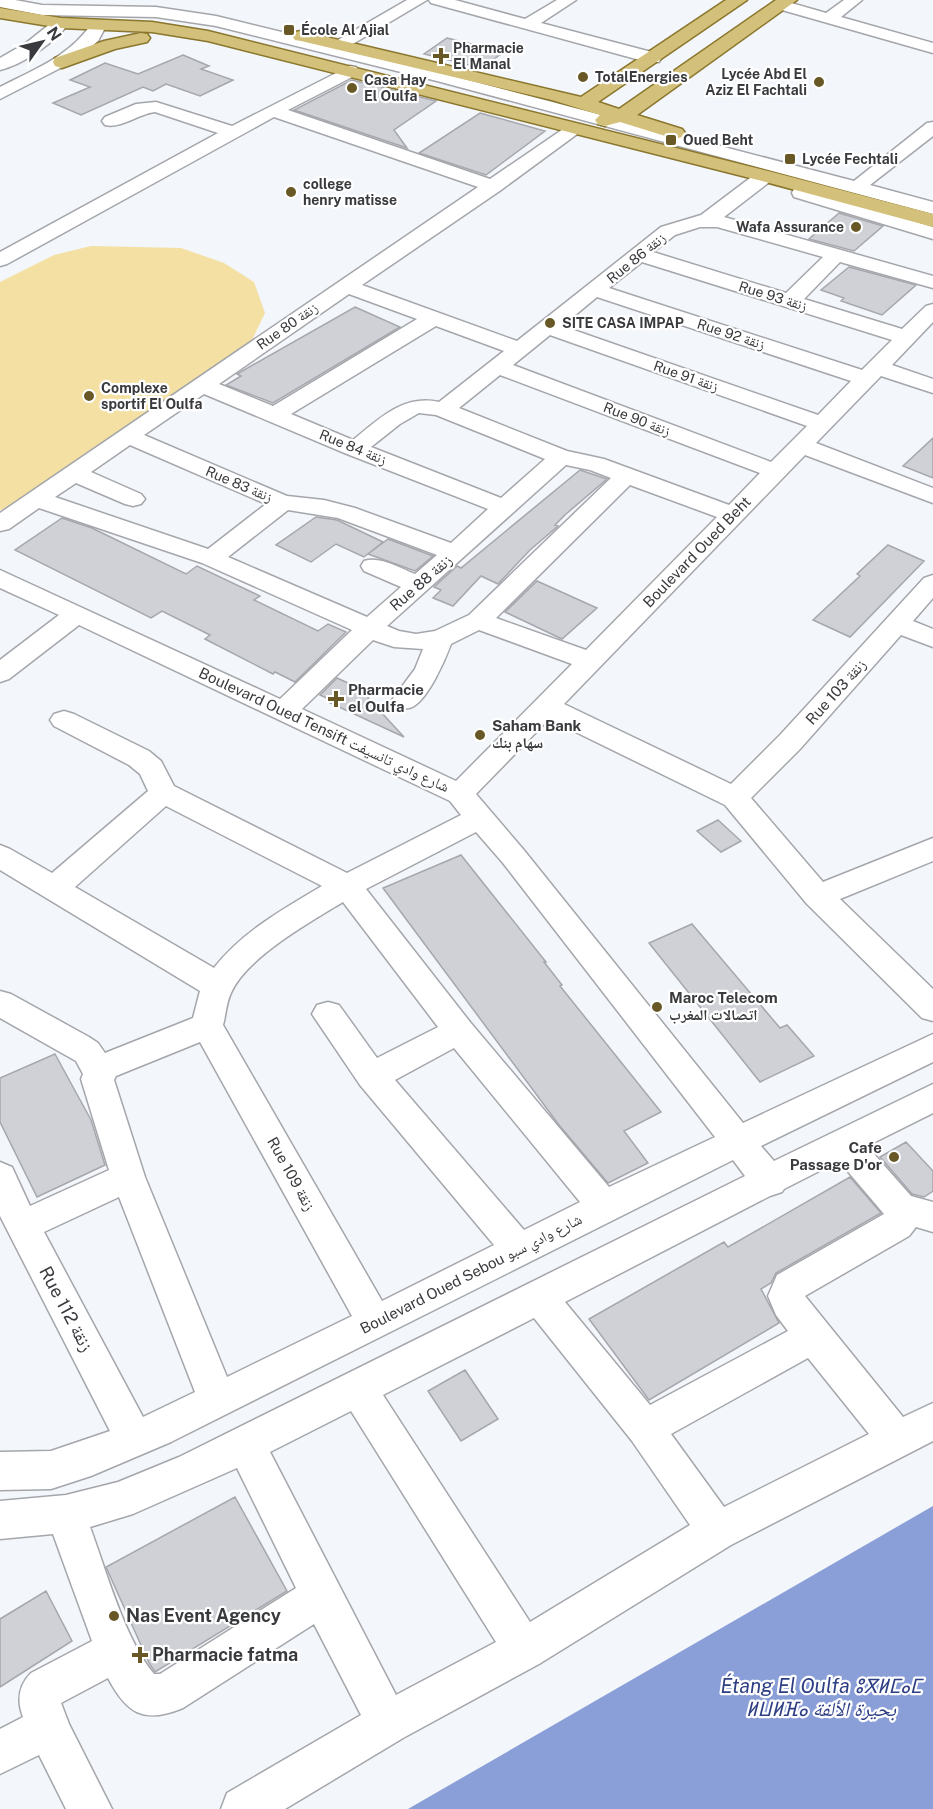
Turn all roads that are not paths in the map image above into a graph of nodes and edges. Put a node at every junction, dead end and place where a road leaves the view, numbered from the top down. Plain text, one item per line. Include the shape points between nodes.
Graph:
1 (12, 0) edge
2 (149, 0) edge
3 (419, 0) edge
4 (437, 0) edge
5 (568, 0) edge
6 (738, 0) edge
7 (0, 2) edge
8 (785, 2) edge
9 (850, 3) edge
10 (0, 7) edge
11 (168, 8) junction
12 (867, 12) dead end
13 (0, 13) edge
14 (78, 13) edge
15 (829, 18) junction
16 (528, 24) junction
17 (932, 30) edge
18 (208, 36) junction
19 (912, 42) junction
20 (339, 45) junction
21 (933, 48) edge
22 (653, 58) junction
23 (62, 62) junction
24 (0, 65) edge
25 (350, 72) junction
26 (0, 94) edge
27 (650, 96) junction
28 (273, 111) junction
29 (590, 119) junction
30 (111, 121) dead end
31 (933, 127) edge
32 (667, 130) junction
33 (233, 132) junction
34 (765, 176) junction
35 (863, 182) junction
36 (792, 183) junction
37 (494, 186) junction
38 (933, 201) edge
39 (933, 208) edge
40 (933, 213) edge
41 (706, 220) junction
42 (933, 221) edge
43 (933, 233) edge
44 (641, 255) junction
45 (836, 255) junction
46 (0, 260) edge
47 (933, 282) edge
48 (346, 286) junction
49 (596, 290) junction
50 (790, 301) junction
51 (933, 310) edge
52 (432, 319) junction
53 (549, 328) junction
54 (906, 337) junction
55 (520, 349) junction
56 (498, 367) junction
57 (871, 373) junction
58 (203, 385) junction
59 (933, 386) edge
60 (443, 410) junction
61 (275, 415) junction
62 (822, 424) junction
63 (127, 436) junction
64 (801, 446) junction
65 (355, 449) junction
66 (561, 457) junction
67 (776, 471) junction
68 (75, 474) junction
69 (626, 476) junction
70 (933, 496) edge
71 (37, 499) junction
72 (133, 499) dead end
73 (283, 503) junction
74 (504, 507) junction
75 (733, 515) junction
76 (0, 524) edge
77 (455, 553) junction
78 (211, 558) junction
79 (373, 566) dead end
80 (2, 581) edge
81 (933, 583) edge
82 (419, 585) junction
83 (77, 614) junction
84 (478, 621) junction
85 (898, 624) junction
86 (370, 628) junction
87 (440, 639) junction
88 (933, 639) edge
89 (591, 661) junction
90 (0, 673) edge
91 (405, 700) dead end
92 (547, 707) junction
93 (284, 711) junction
94 (64, 720) dead end
95 (164, 793) junction
96 (460, 794) junction
97 (735, 798) junction
98 (481, 817) junction
99 (933, 849) edge
100 (0, 856) edge
101 (347, 886) junction
102 (54, 888) junction
103 (818, 896) junction
104 (218, 986) junction
105 (0, 1003) edge
106 (933, 1009) edge
107 (328, 1014) dead end
108 (207, 1026) junction
109 (459, 1031) junction
110 (933, 1047) edge
111 (99, 1073) junction
112 (372, 1076) junction
113 (933, 1097) edge
114 (737, 1142) junction
115 (844, 1143) junction
116 (0, 1177) edge
117 (128, 1177) junction
118 (770, 1182) junction
119 (604, 1206) junction
120 (900, 1208) junction
121 (933, 1218) edge
122 (22, 1226) junction
123 (520, 1250) junction
124 (539, 1297) junction
125 (375, 1323) junction
126 (813, 1336) junction
127 (358, 1389) junction
128 (218, 1401) junction
129 (933, 1421) edge
130 (645, 1428) junction
131 (896, 1438) junction
132 (134, 1439) junction
133 (246, 1445) junction
134 (0, 1471) edge
135 (66, 1514) junction
136 (0, 1520) edge
137 (717, 1531) junction
138 (321, 1596) junction
139 (524, 1649) junction
140 (117, 1651) junction
141 (388, 1723) junction
142 (49, 1727) junction
143 (0, 1752) edge
144 (90, 1809) edge
145 (243, 1809) edge

1 - 14 main road
2 - 11 street
3 - 20 street
4 - 16 street
5 - 16 street
6 - 22 main road
7 - 14 street
8 - 15 street
8 - 27 main road
9 - 12 street
9 - 15 street
10 - 14 street
11 - 14 main road
11 - 20 main road
13 - 14 main road
14 - 18 main road
14 - 23 street via 94,37
14 - 24 street via 28,51
14 - 29 street via 206,29
15 - 19 street
16 - 22 street
17 - 19 street
18 - 23 main road via 138,39
18 - 25 main road
19 - 21 street
20 - 29 main road
22 - 29 main road
23 - 26 street
25 - 28 street
25 - 29 main road
27 - 29 main road
27 - 32 main road via 654,115
28 - 33 street
28 - 37 street
29 - 32 main road
29 - 34 main road
29 - 37 street, Rue 80 زنقة
29 - 39 street
29 - 40 street
30 - 33 street via 142,108 156,107
31 - 35 street
32 - 35 main road
33 - 46 street
34 - 36 main road
34 - 41 street
35 - 38 main road
36 - 42 main road
36 - 43 street via 790,187 797,192
37 - 48 street, Rue 80 زنقة
41 - 44 street, Rue 86 زنقة via 668,231
41 - 45 street, Rue 86 زنقة
44 - 49 street, Rue 86 زنقة
44 - 50 street, Rue 93 زنقة
45 - 47 street, Rue 86 زنقة
45 - 50 street
48 - 52 street
48 - 58 street, Rue 80 زنقة
49 - 53 street, Rue 86 زنقة
49 - 57 street, Rue 92 زنقة
50 - 54 street, Rue 93 زنقة
51 - 54 street, Boulevard Oued Beht
52 - 55 street
52 - 61 street
53 - 55 street, Rue 86 زنقة
53 - 62 street, Rue 91 زنقة
54 - 57 street, Boulevard Oued Beht
55 - 56 street, Rue 86 زنقة
56 - 60 street, Rue 86 زنقة
56 - 67 street, Rue 90 زنقة
57 - 59 street, Rue 92 زنقة
57 - 62 street, Boulevard Oued Beht
58 - 61 street, Rue 84 زنقة
58 - 63 street, Rue 80 زنقة
60 - 65 street via 414,408
60 - 66 street
61 - 65 street, Rue 84 زنقة
62 - 64 street, Boulevard Oued Beht
63 - 68 street, Rue 80 زنقة
63 - 73 street, Rue 83 زنقة
64 - 67 street, Boulevard Oued Beht
64 - 70 street
65 - 74 street, Rue 84 زنقة
66 - 69 street via 596,464
66 - 74 street, Rue 88 زنقة
67 - 75 street, Boulevard Oued Beht
68 - 71 street, Rue 80 زنقة
68 - 72 street
69 - 75 street
69 - 84 street
71 - 76 street, Rue 80 زنقة
71 - 78 street
73 - 77 street, Rue 83 زنقة via 301,502 338,510
73 - 78 street
74 - 77 street, Rue 88 زنقة
75 - 89 street, Boulevard Oued Beht
77 - 82 street, Rue 88 زنقة
78 - 86 street
79 - 82 street
80 - 83 street, Boulevard Oued Tensift شارع وادي تانسيفت
81 - 85 street, Rue 103 زنقة
82 - 86 street, Rue 88 زنقة
83 - 90 street
83 - 93 street, Boulevard Oued Tensift شارع وادي تانسيفت
84 - 87 street
84 - 89 street
85 - 88 street
85 - 97 street, Rue 103 زنقة
86 - 87 street via 404,641
86 - 93 street, Rue 88 زنقة
87 - 91 street via 427,672
89 - 92 street, Boulevard Oued Beht
92 - 96 street, Boulevard Oued Beht
92 - 97 street
93 - 96 street, Boulevard Oued Tensift شارع وادي تانسيفت
94 - 95 street via 139,758 151,768
95 - 101 street
95 - 102 street
96 - 98 street, Boulevard Oued Tensift شارع وادي تانسيفت
97 - 103 street
98 - 101 street
98 - 114 street, Boulevard Oued Tensift شارع وادي تانسيفت
99 - 103 street
100 - 102 street
101 - 104 street via 258,944
101 - 109 street
102 - 104 street
103 - 106 street
104 - 108 street
105 - 111 street via 87,1052
107 - 112 street
108 - 111 street via 105,1067
108 - 125 street, Rue 109 زنقة
109 - 112 street
109 - 119 street
110 - 114 street, Boulevard Oued Sebou شارع وادي سبو
111 - 117 street via 97,1079
112 - 123 street
113 - 115 street
114 - 118 street, Boulevard Oued Tensift شارع وادي تانسيفت
114 - 119 street, Boulevard Oued Sebou شارع وادي سبو
115 - 118 street
115 - 120 street
116 - 122 street, Rue 112 زنقة
117 - 122 street
117 - 128 street
118 - 124 street
119 - 123 street, Boulevard Oued Sebou شارع وادي سبو
120 - 121 street
120 - 126 street via 903,1217 897,1225 790,1286 786,1296 789,1304
122 - 132 street, Rue 112 زنقة
123 - 125 street, Boulevard Oued Sebou شارع وادي سبو
124 - 127 street
124 - 130 street
125 - 128 street, Boulevard Oued Sebou شارع وادي سبو
126 - 130 street
126 - 131 street
127 - 133 street
127 - 139 street
128 - 132 street, Boulevard Oued Sebou شارع وادي سبو
129 - 131 street
130 - 137 street
131 - 137 street
132 - 134 street, Boulevard Oued Sebou شارع وادي سبو via 51,1470
133 - 135 street via 119,1501
133 - 138 street
135 - 136 street
135 - 140 street
137 - 139 street
138 - 140 street via 168,1693 152,1696 139,1691
138 - 141 street
139 - 141 street
140 - 142 street via 41,1693 39,1700
141 - 145 street
142 - 143 street
142 - 144 street

